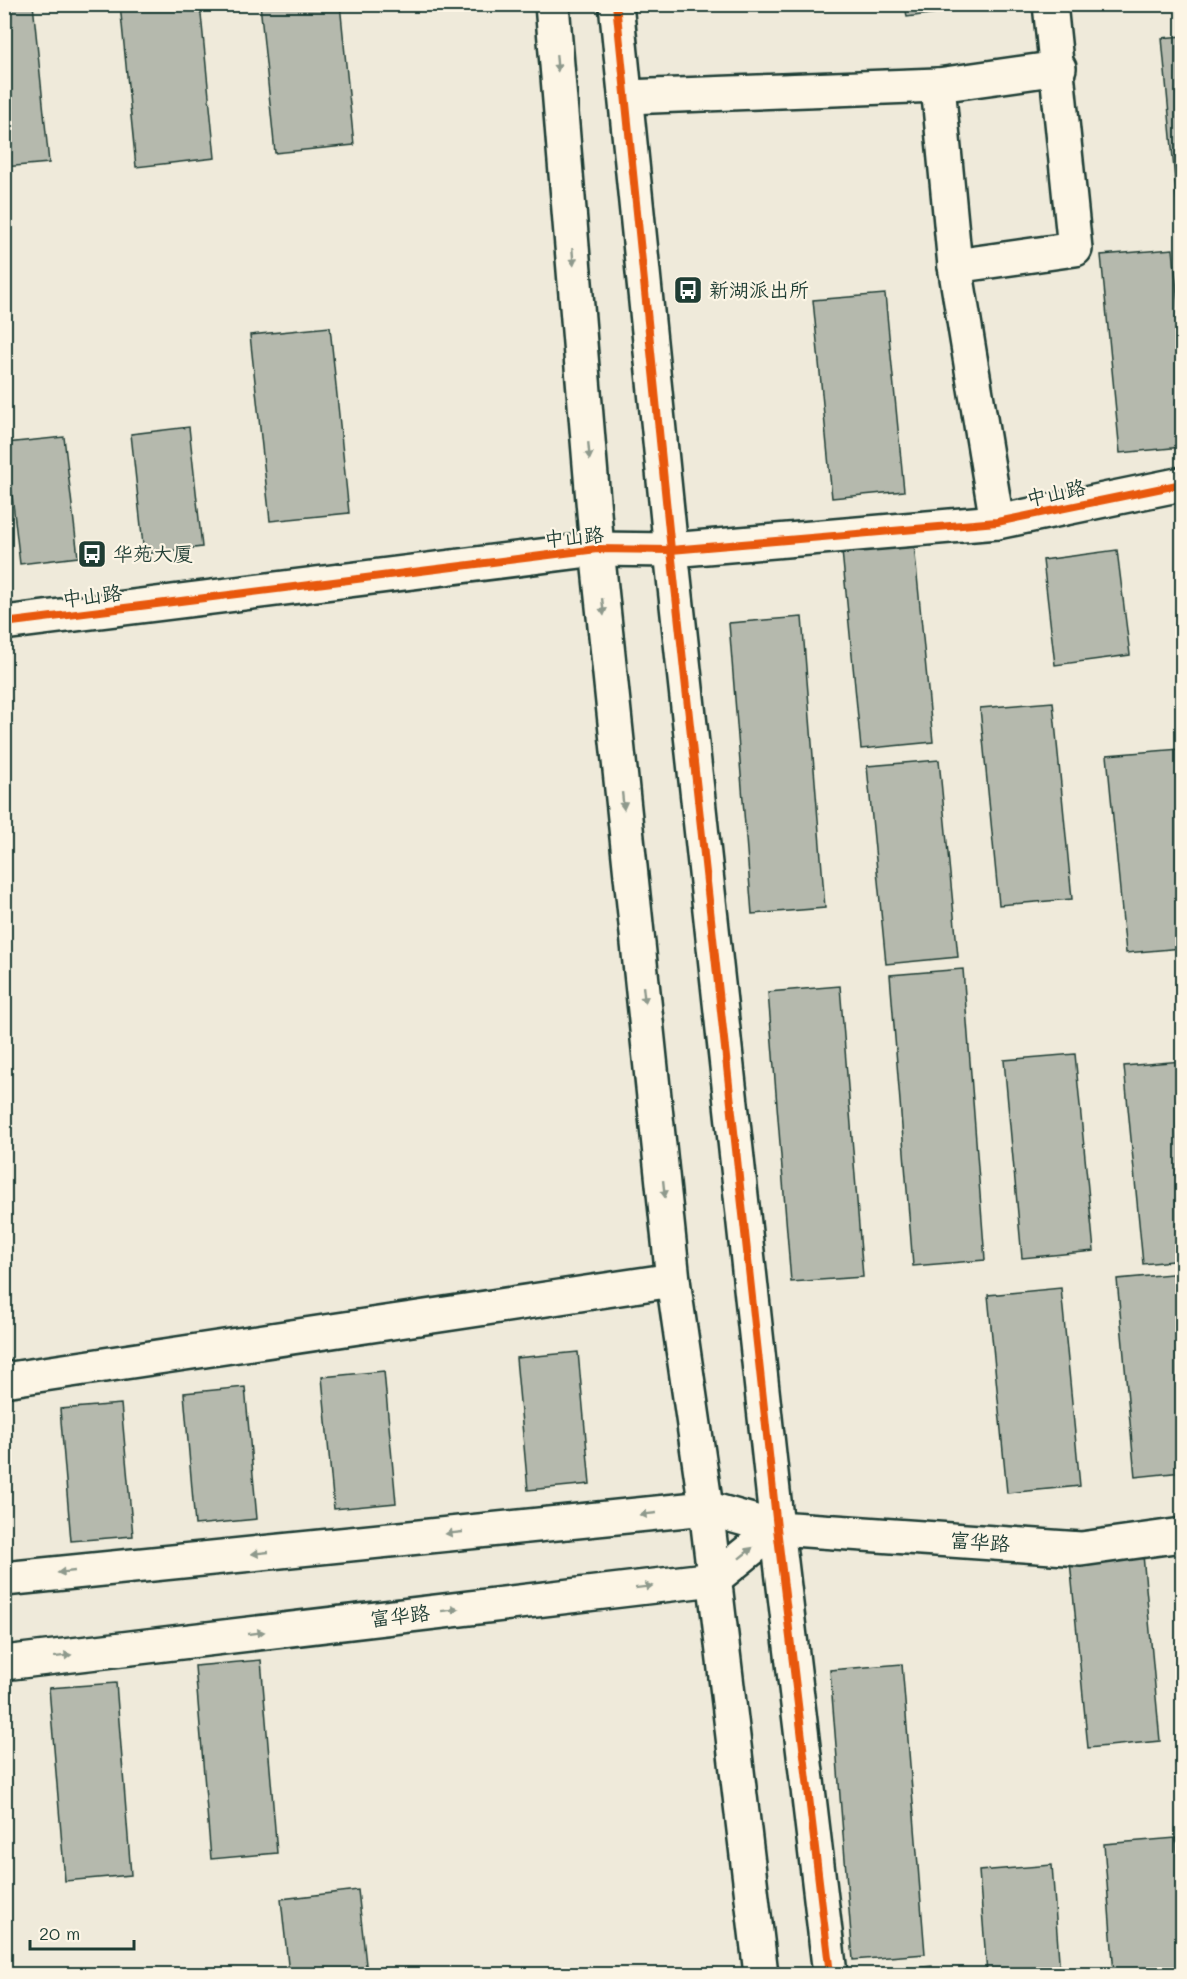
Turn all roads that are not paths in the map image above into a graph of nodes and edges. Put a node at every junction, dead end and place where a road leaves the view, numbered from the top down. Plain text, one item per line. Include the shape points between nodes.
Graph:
1 (552, 4) edge
2 (616, 4) edge
3 (1050, 4) edge
4 (1059, 68) junction
5 (938, 85) junction
6 (626, 97) junction
7 (955, 266) junction
8 (1182, 484) edge
9 (997, 522) junction
10 (597, 549) junction
11 (671, 550) junction
12 (4, 624) edge
13 (673, 1280) junction
14 (4, 1380) edge
15 (706, 1508) junction
16 (777, 1528) junction
17 (1182, 1534) edge
18 (4, 1578) edge
19 (714, 1579) junction
20 (4, 1663) edge
21 (761, 1974) edge
22 (830, 1974) edge

1 -> 10 street
2 - 6 street
3 - 4 street
4 - 5 street
4 - 7 street via 1075,249
5 - 6 street
5 - 7 street
6 - 11 street
7 - 9 street
8 - 9 street, 中山路
9 - 11 street, 中山路
10 - 11 street, 中山路
10 - 12 street, 中山路
10 -> 13 street
11 - 16 street
13 - 14 street
13 - 15 street
15 - 16 street, 富华路
15 -> 18 street, 富华路
15 - 19 street
16 - 17 street, 富华路 via 1082,1549
19 -> 16 street
16 - 22 street
20 -> 19 street, 富华路
19 - 21 street

